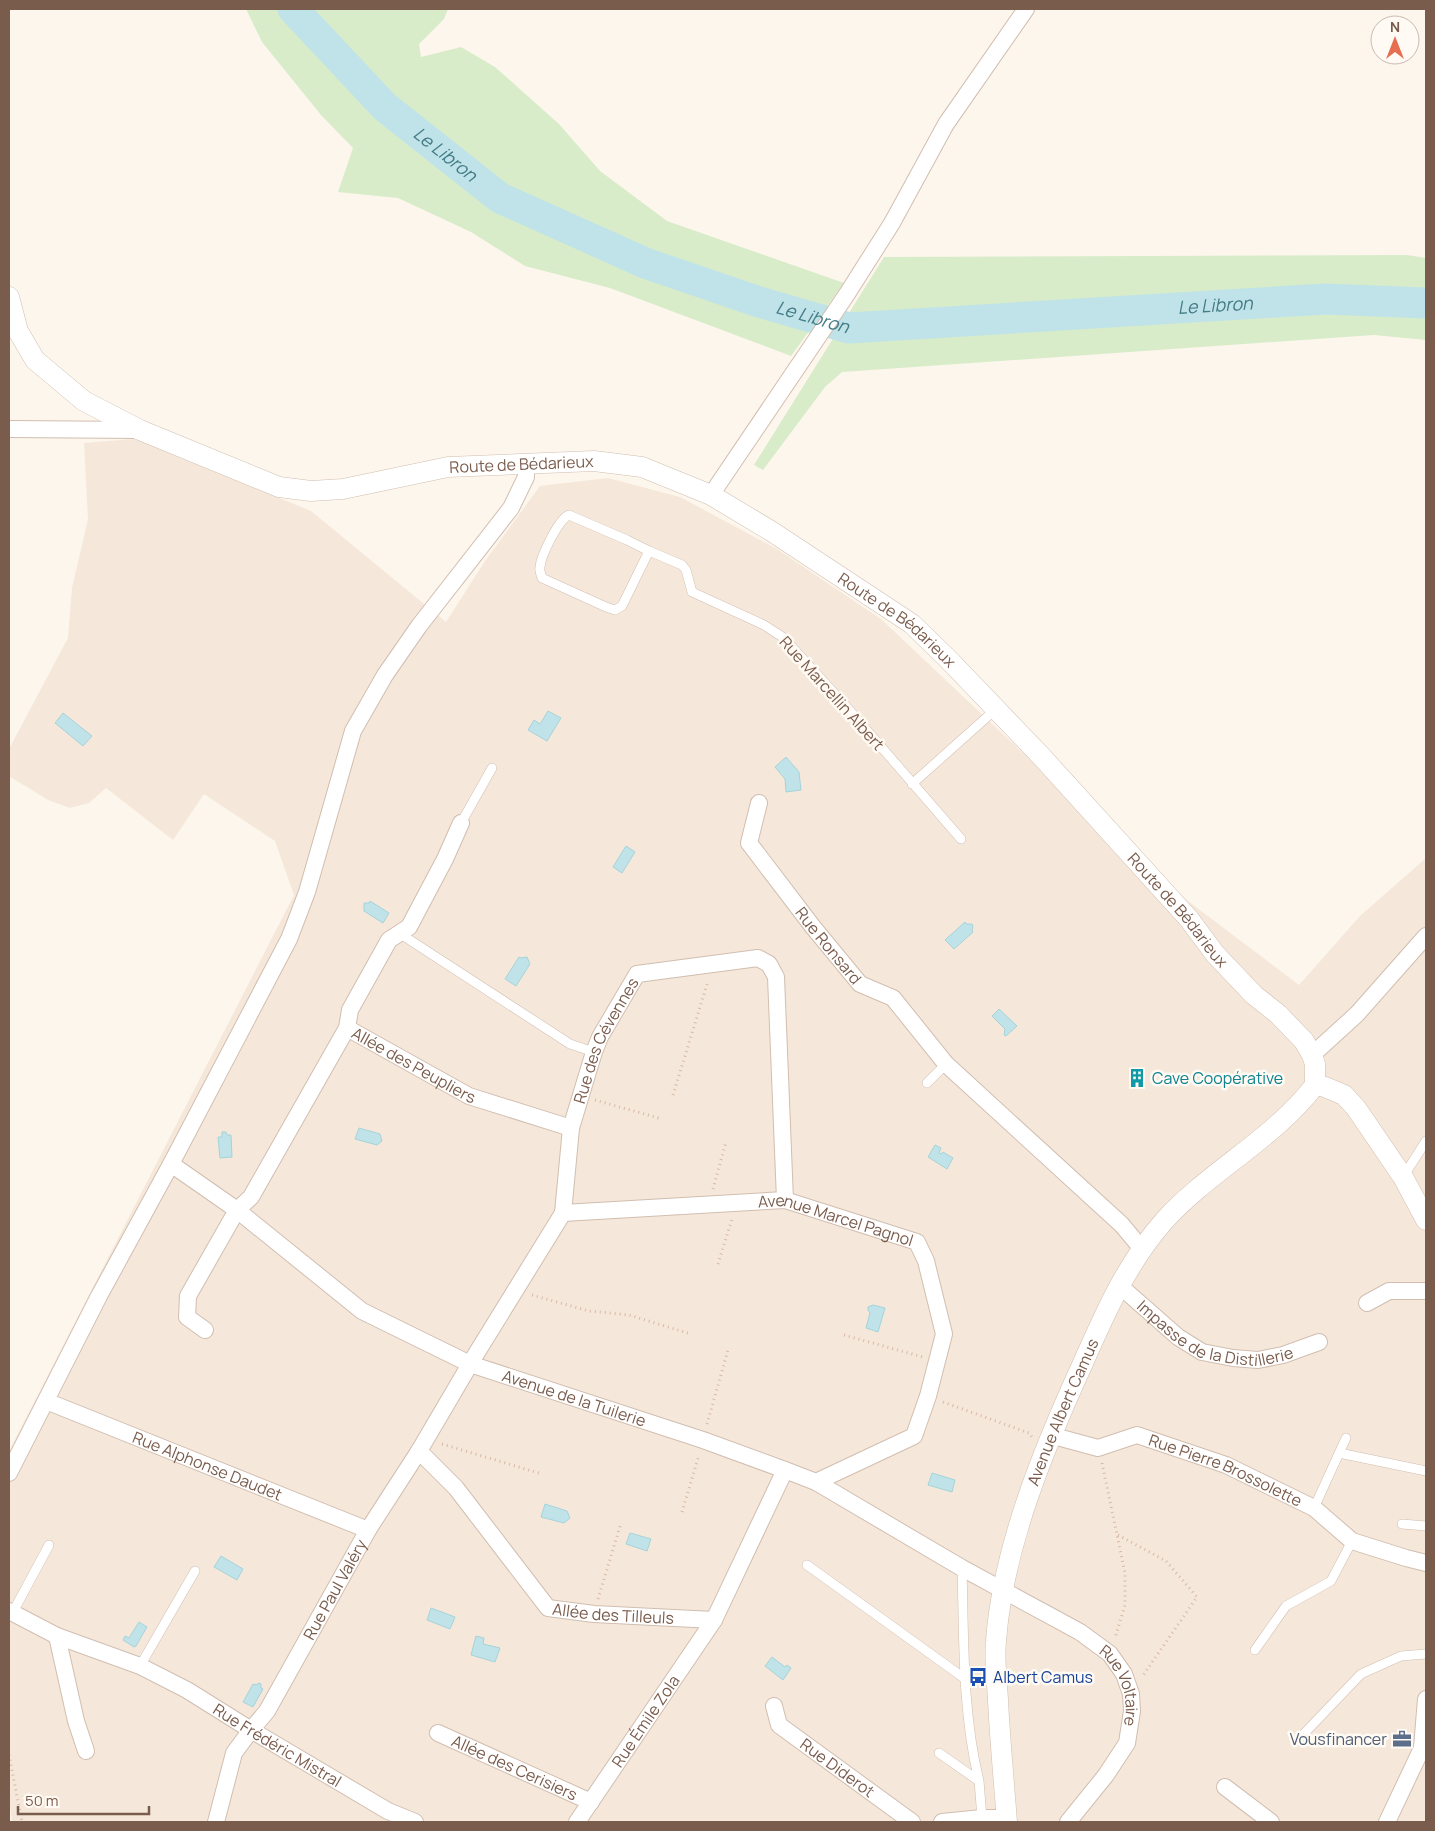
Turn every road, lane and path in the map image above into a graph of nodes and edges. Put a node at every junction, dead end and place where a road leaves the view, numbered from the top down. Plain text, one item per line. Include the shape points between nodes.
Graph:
1 (1025, 9) edge
2 (9, 297) edge
3 (9, 429) edge
4 (140, 430) junction
5 (526, 465) junction
6 (711, 496) junction
7 (649, 551) junction
8 (996, 709) junction
9 (492, 768) dead end
10 (912, 784) junction
11 (759, 803) dead end
12 (461, 822) joint
13 (961, 839) dead end
14 (400, 933) junction
15 (1426, 936) edge
16 (713, 963) junction
17 (347, 1028) junction
18 (594, 1052) junction
19 (1312, 1055) junction
20 (946, 1064) junction
21 (927, 1083) dead end
22 (1315, 1085) junction
23 (673, 1095) dead end
24 (581, 1096) junction
25 (662, 1119) dead end
26 (571, 1128) junction
27 (1426, 1141) edge
28 (726, 1142) dead end
29 (171, 1164) junction
30 (1403, 1177) junction
31 (785, 1200) junction
32 (738, 1202) junction
33 (709, 1204) junction
34 (237, 1210) junction
35 (563, 1213) junction
36 (1426, 1220) edge
37 (1141, 1248) junction
38 (718, 1264) dead end
39 (1120, 1286) junction
40 (515, 1290) junction
41 (1426, 1291) edge
42 (1367, 1303) dead end
43 (205, 1330) dead end
44 (691, 1334) dead end
45 (844, 1335) dead end
46 (1319, 1342) dead end
47 (937, 1362) junction
48 (470, 1364) junction
49 (928, 1396) junction
50 (46, 1401) junction
51 (1346, 1438) dead end
52 (1048, 1441) junction
53 (423, 1445) junction
54 (1098, 1448) junction
55 (1339, 1453) junction
56 (785, 1470) junction
57 (1426, 1471) edge
58 (9, 1473) edge
59 (542, 1474) dead end
60 (816, 1482) junction
61 (1314, 1508) junction
62 (621, 1523) dead end
63 (1402, 1524) dead end
64 (1426, 1526) edge
65 (368, 1530) junction
66 (1118, 1535) junction
67 (1352, 1541) junction
68 (49, 1545) dead end
69 (1426, 1563) edge
70 (807, 1565) dead end
71 (962, 1568) junction
72 (195, 1570) dead end
73 (1003, 1591) junction
74 (11, 1611) edge
75 (594, 1614) junction
76 (714, 1620) junction
77 (57, 1636) junction
78 (1255, 1650) dead end
79 (1110, 1654) junction
80 (1426, 1654) edge
81 (140, 1666) junction
82 (964, 1678) junction
83 (1131, 1694) junction
84 (1426, 1699) edge
85 (774, 1706) dead end
86 (250, 1730) junction
87 (438, 1733) dead end
88 (1297, 1742) dead end
89 (1424, 1749) edge
90 (86, 1751) dead end
91 (938, 1753) dead end
92 (9, 1755) edge
93 (979, 1781) junction
94 (1225, 1787) dead end
95 (591, 1802) junction
96 (385, 1816) edge
97 (982, 1818) junction
98 (1007, 1820) edge
99 (22, 1822) edge
100 (216, 1822) edge
101 (415, 1822) edge
102 (577, 1822) edge
103 (912, 1822) edge
104 (942, 1822) edge
105 (1068, 1822) edge
106 (1271, 1822) edge
107 (1387, 1822) edge

1 - 6 street via 946,124 892,223 847,294
2 - 4 street, Route de Bédarieux via 18,331 35,360 84,401
3 - 4 street
4 - 5 street, Route de Bédarieux via 279,487 311,491 343,489 448,467
5 - 6 street, Route de Bédarieux via 594,461 642,468
5 - 29 street via 526,477 511,508 419,626 385,675 353,731 307,892 289,939
6 - 8 street, Route de Bédarieux via 771,531 912,624
7 - 7 lane, Rue Marcellin Albert via 569,515 564,517 547,546 539,570 542,578 615,610 622,606
7 - 10 lane, Rue Marcellin Albert via 682,565 692,592 764,625 784,638
8 - 10 lane
8 - 19 street, Route de Bédarieux via 1189,919 1215,954 1304,1041
9 - 12 lane
10 - 13 lane, Rue Marcellin Albert
11 - 20 street, Rue Ronsard via 749,843 860,984 893,998
12 - 14 street via 409,927
14 - 17 street via 389,940 350,1010
14 - 18 lane via 570,1044
15 - 19 street via 1357,1014
16 - 18 street, Rue des Cévennes via 637,974
16 - 23 path
16 - 31 street, Rue des Cévennes via 758,958 769,964 776,977
17 - 26 street, Allée des Peupliers via 469,1096
17 - 34 street, Allée des Peupliers via 251,1196
18 - 24 street, Rue des Cévennes
19 - 22 street, Route de Bédarieux
20 - 21 lane
20 - 37 street, Rue Ronsard via 1122,1225
22 - 30 street via 1344,1095
22 - 37 street, Avenue Albert Camus via 1297,1107 1197,1189
24 - 25 path
24 - 26 street, Rue des Cévennes
26 - 35 street, Rue des Cévennes
27 - 30 lane
28 - 33 path
29 - 34 street, Avenue de la Tuilerie
29 - 50 street
30 - 36 street
31 - 32 street, Avenue Marcel Pagnol
31 - 47 street, Avenue Marcel Pagnol via 917,1242 926,1261 944,1334
32 - 33 street, Avenue Marcel Pagnol
32 - 38 path
33 - 35 street, Avenue Marcel Pagnol
34 - 43 street, Allée des Peupliers via 188,1296 187,1317
34 - 48 street, Avenue de la Tuilerie via 362,1311
35 - 40 street, Rue des Cévennes
37 - 39 street, Avenue Albert Camus
39 - 46 street, Impasse de la Distillerie via 1178,1337 1202,1352 1258,1360
39 - 52 street, Avenue Albert Camus
40 - 44 path via 589,1311 629,1315
40 - 48 street, Rue des Cévennes
41 - 42 street via 1390,1291
45 - 47 path
47 - 49 street, Avenue Marcel Pagnol
48 - 53 street, Rue Paul Valéry
48 - 56 street, Avenue de la Tuilerie
49 - 52 path via 1029,1432 1034,1442
49 - 60 street, Avenue Marcel Pagnol via 914,1436
50 - 58 street
50 - 65 street, Rue Alphonse Daudet
51 - 55 lane, Rue Pierre Brossolette
52 - 54 street
52 - 73 street, Avenue Albert Camus
53 - 59 path
53 - 65 street, Rue Paul Valéry
53 - 75 street, Allée des Tilleuls via 548,1608
54 - 61 street, Rue Pierre Brossolette via 1137,1435 1226,1465
54 - 66 path
55 - 57 lane
55 - 61 lane, Rue Pierre Brossolette
56 - 60 street, Avenue de la Tuilerie
56 - 76 street
60 - 71 street, Avenue de la Tuilerie
61 - 67 street, Rue Pierre Brossolette
62 - 75 path
63 - 64 lane
65 - 86 street, Rue Paul Valéry via 267,1711
66 - 79 path via 1124,1573 1124,1605
66 - 83 path via 1166,1561 1197,1597
67 - 69 street, Rue Pierre Brossolette
67 - 78 lane via 1331,1581 1286,1606
68 - 74 lane, Rue Frédéric Mistral
70 - 82 lane
71 - 73 street, Avenue de la Tuilerie
71 - 82 lane
72 - 81 lane
73 - 79 street, Rue Voltaire via 1080,1632
73 - 98 street, Avenue Albert Camus via 995,1649
74 - 77 street, Rue Frédéric Mistral
75 - 76 street, Allée des Tilleuls
76 - 95 street, Rue Émile Zola
77 - 81 street, Rue Frédéric Mistral
77 - 90 street
79 - 83 street, Rue Voltaire via 1124,1674
80 - 88 lane via 1401,1656 1361,1674
81 - 86 street, Rue Frédéric Mistral via 187,1690
82 - 93 lane via 972,1751
83 - 105 street, Rue Voltaire via 1127,1743
84 - 89 street
85 - 103 street, Rue Diderot via 779,1725
86 - 96 street, Rue Frédéric Mistral
86 - 100 street, Rue Paul Valéry via 234,1753
87 - 95 street, Allée des Cerisiers
89 - 107 street
91 - 93 lane
92 - 99 path
93 - 97 lane
94 - 106 street
95 - 102 street, Rue Émile Zola
96 - 101 street, Rue Frédéric Mistral
97 - 98 street
97 - 104 street

